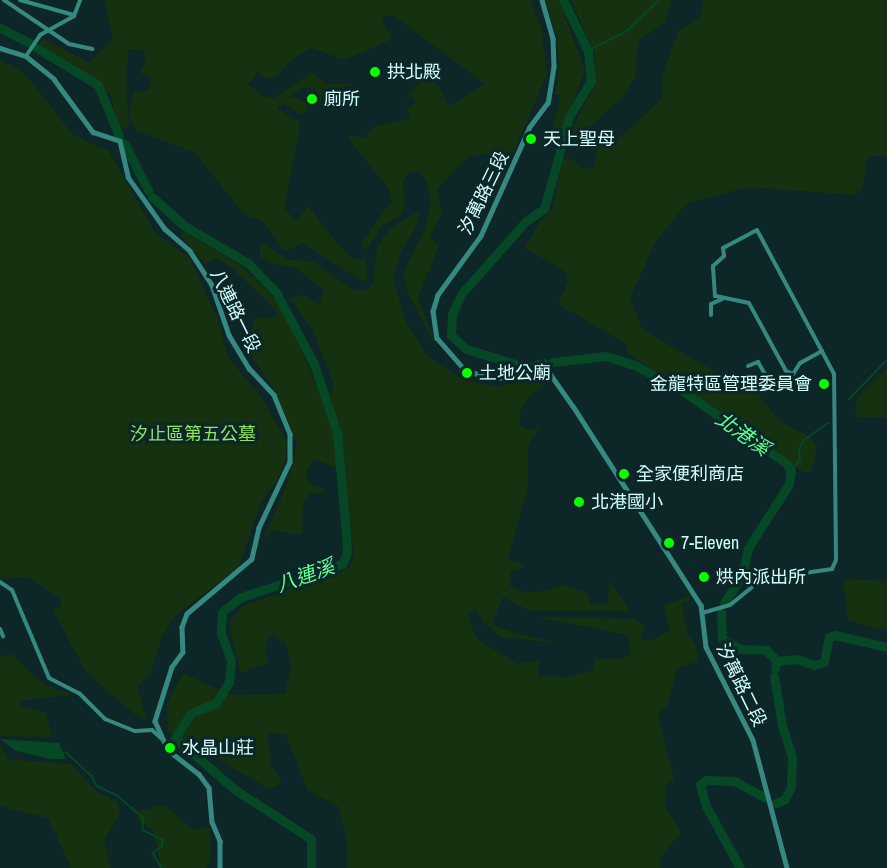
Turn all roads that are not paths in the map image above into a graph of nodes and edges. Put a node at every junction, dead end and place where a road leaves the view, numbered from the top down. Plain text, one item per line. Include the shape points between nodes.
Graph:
1 (4, 0) edge
2 (20, 0) edge
3 (80, 0) edge
4 (542, 0) edge
5 (74, 16) junction
6 (47, 31) junction
7 (0, 48) edge
8 (92, 49) dead end
9 (26, 56) junction
10 (723, 299) junction
11 (711, 315) dead end
12 (822, 351) junction
13 (748, 366) dead end
14 (793, 374) junction
15 (551, 375) joint
16 (0, 582) edge
17 (702, 613) junction
18 (0, 629) edge
19 (3, 636) dead end
20 (165, 741) junction
21 (220, 868) edge
22 (787, 868) edge

1 - 6 street
2 - 5 street
3 - 5 street
4 - 15 street, 汐萬路三段 via 553,38 554,68 548,103 530,128 481,236 438,295 433,311 437,338 466,371 494,378
5 - 6 street
6 - 8 street via 69,44
6 - 9 street
7 - 9 street
9 - 20 street, 八連路一段 via 54,79 93,132 120,141 128,177 165,230 190,251 212,285 229,335 249,368 274,396 292,444 290,462 259,528 252,559 184,620 183,652 172,667 155,721
10 - 11 street via 711,304
10 - 12 street via 715,296 713,267 723,256 723,248 757,230
10 - 14 street via 749,303 786,371
12 - 14 street via 800,363
12 - 17 street via 834,374 836,561 832,569 762,579 730,605
13 - 14 street via 758,362 773,388
15 - 17 street, 汐萬路二段 via 701,604
16 - 20 street via 12,590 49,678 80,693 105,719 135,731 152,730
17 - 22 street, 汐萬路二段 via 706,647 753,740
18 - 19 street
20 - 21 street, 八連路一段 via 168,750 199,774 209,788

